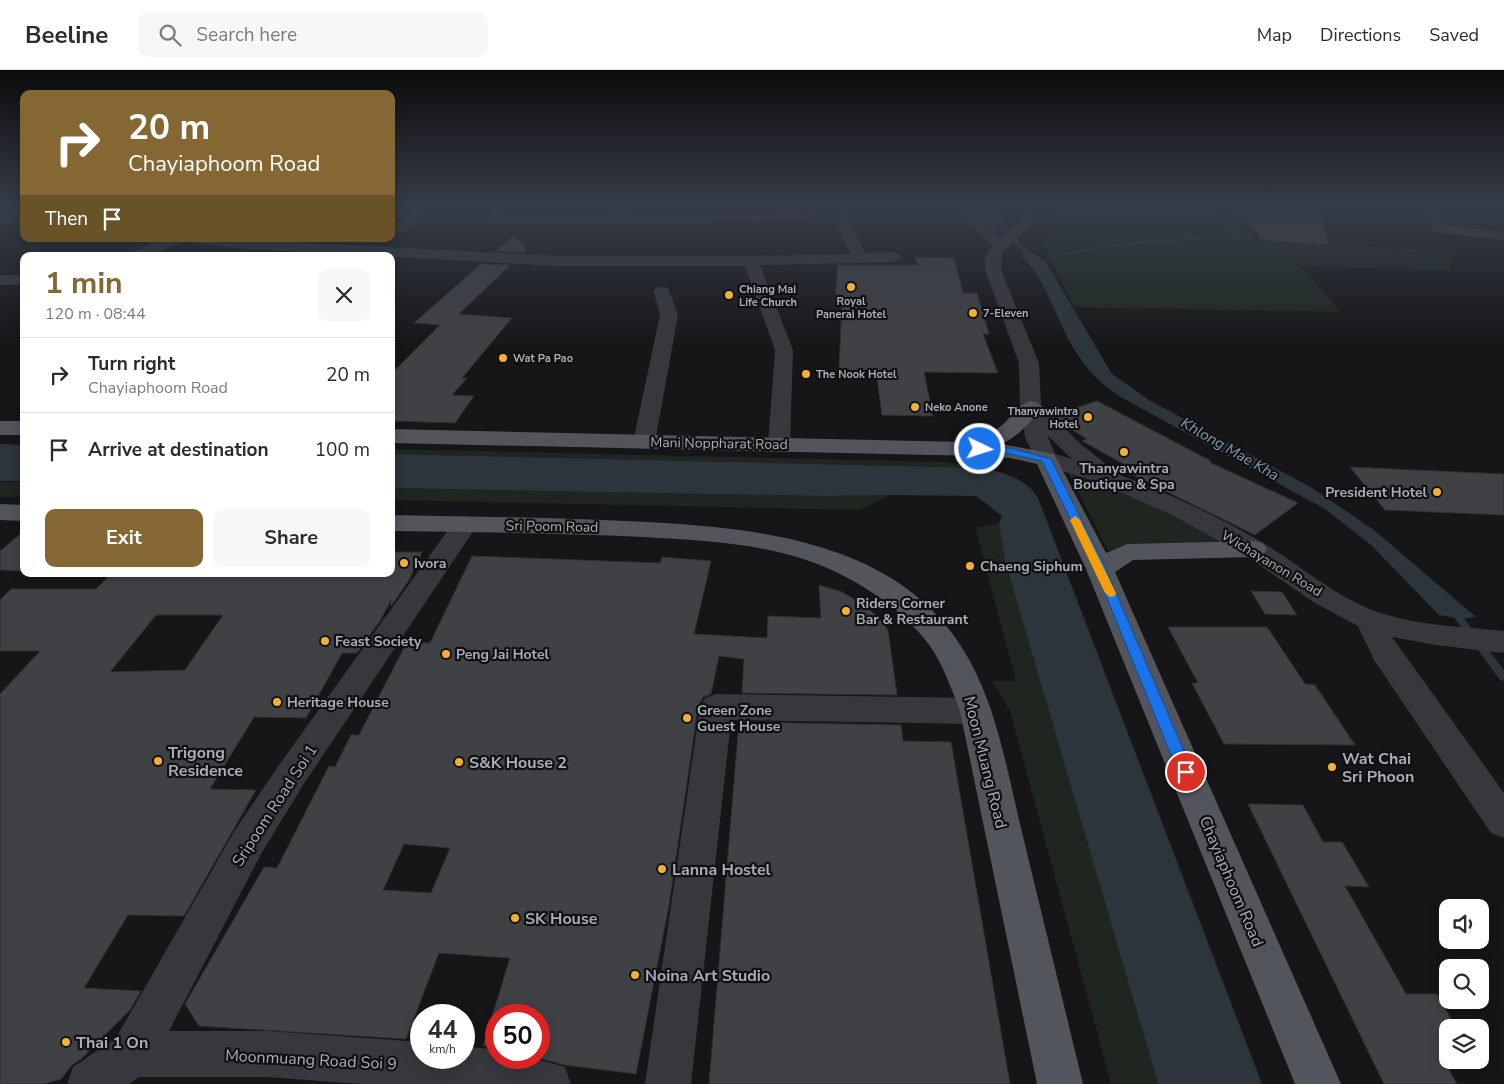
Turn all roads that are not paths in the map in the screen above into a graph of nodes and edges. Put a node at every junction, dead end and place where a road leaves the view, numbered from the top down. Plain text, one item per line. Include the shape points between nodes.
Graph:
1 (858, 252) edge
2 (996, 252) edge
3 (395, 255) edge
4 (861, 258) junction
5 (894, 258) dead end
6 (751, 261) junction
7 (0, 280) edge
8 (20, 280) edge
9 (662, 292) dead end
10 (1031, 407) junction
11 (0, 428) edge
12 (20, 428) edge
13 (395, 436) edge
14 (644, 442) junction
15 (779, 444) junction
16 (944, 449) junction
17 (1046, 459) junction
18 (1120, 484) junction
19 (1065, 500) junction
20 (0, 512) edge
21 (20, 513) edge
22 (395, 522) edge
23 (465, 524) junction
24 (713, 533) joint
25 (1254, 549) junction
26 (1100, 569) junction
27 (1370, 621) junction
28 (1504, 642) edge
29 (976, 711) junction
30 (1504, 822) edge
31 (132, 1054) junction
32 (90, 1084) edge
33 (548, 1084) edge
34 (668, 1084) edge
35 (1060, 1084) edge
36 (1318, 1084) edge

1 - 4 street
2 - 10 street via 992,258 993,270 1029,363
3 - 6 street via 558,261
4 - 5 street
4 - 6 street
6 - 15 street via 784,350
7 - 8 street
9 - 14 street via 669,315
10 - 16 main road via 1018,426 1000,436
10 - 17 street via 1036,437
10 - 18 street via 1074,450
11 - 12 main road
13 - 14 main road, Mani Noppharat Road
14 - 15 main road, Mani Noppharat Road
15 - 16 main road, Mani Noppharat Road
16 - 17 main road, Mani Noppharat Road via 997,450
16 - 19 main road via 1034,472
17 - 18 street, Wichayanon Road
17 - 19 main road, Chayiaphoom Road
18 - 25 street, Wichayanon Road via 1182,511
19 - 26 main road, Chayiaphoom Road
20 - 21 main road
22 - 23 main road, Sri Poom Road
23 - 24 main road, Sri Poom Road
23 - 31 street, Sripoom Road Soi 1 via 248,842
24 - 29 main road, Moon Muang Road via 809,550 865,574 925,620 946,646
25 - 26 main road via 1127,552
25 - 27 street, Wichayanon Road
26 - 36 main road, Chayiaphoom Road
27 - 28 street, Wichayanon Road via 1445,636
27 - 30 street via 1384,652
29 - 34 street via 716,707
29 - 35 main road, Moon Muang Road
31 - 32 street, Sripoom Road Soi 1
31 - 33 street, Moonmuang Road Soi 9 via 267,1054 482,1070

